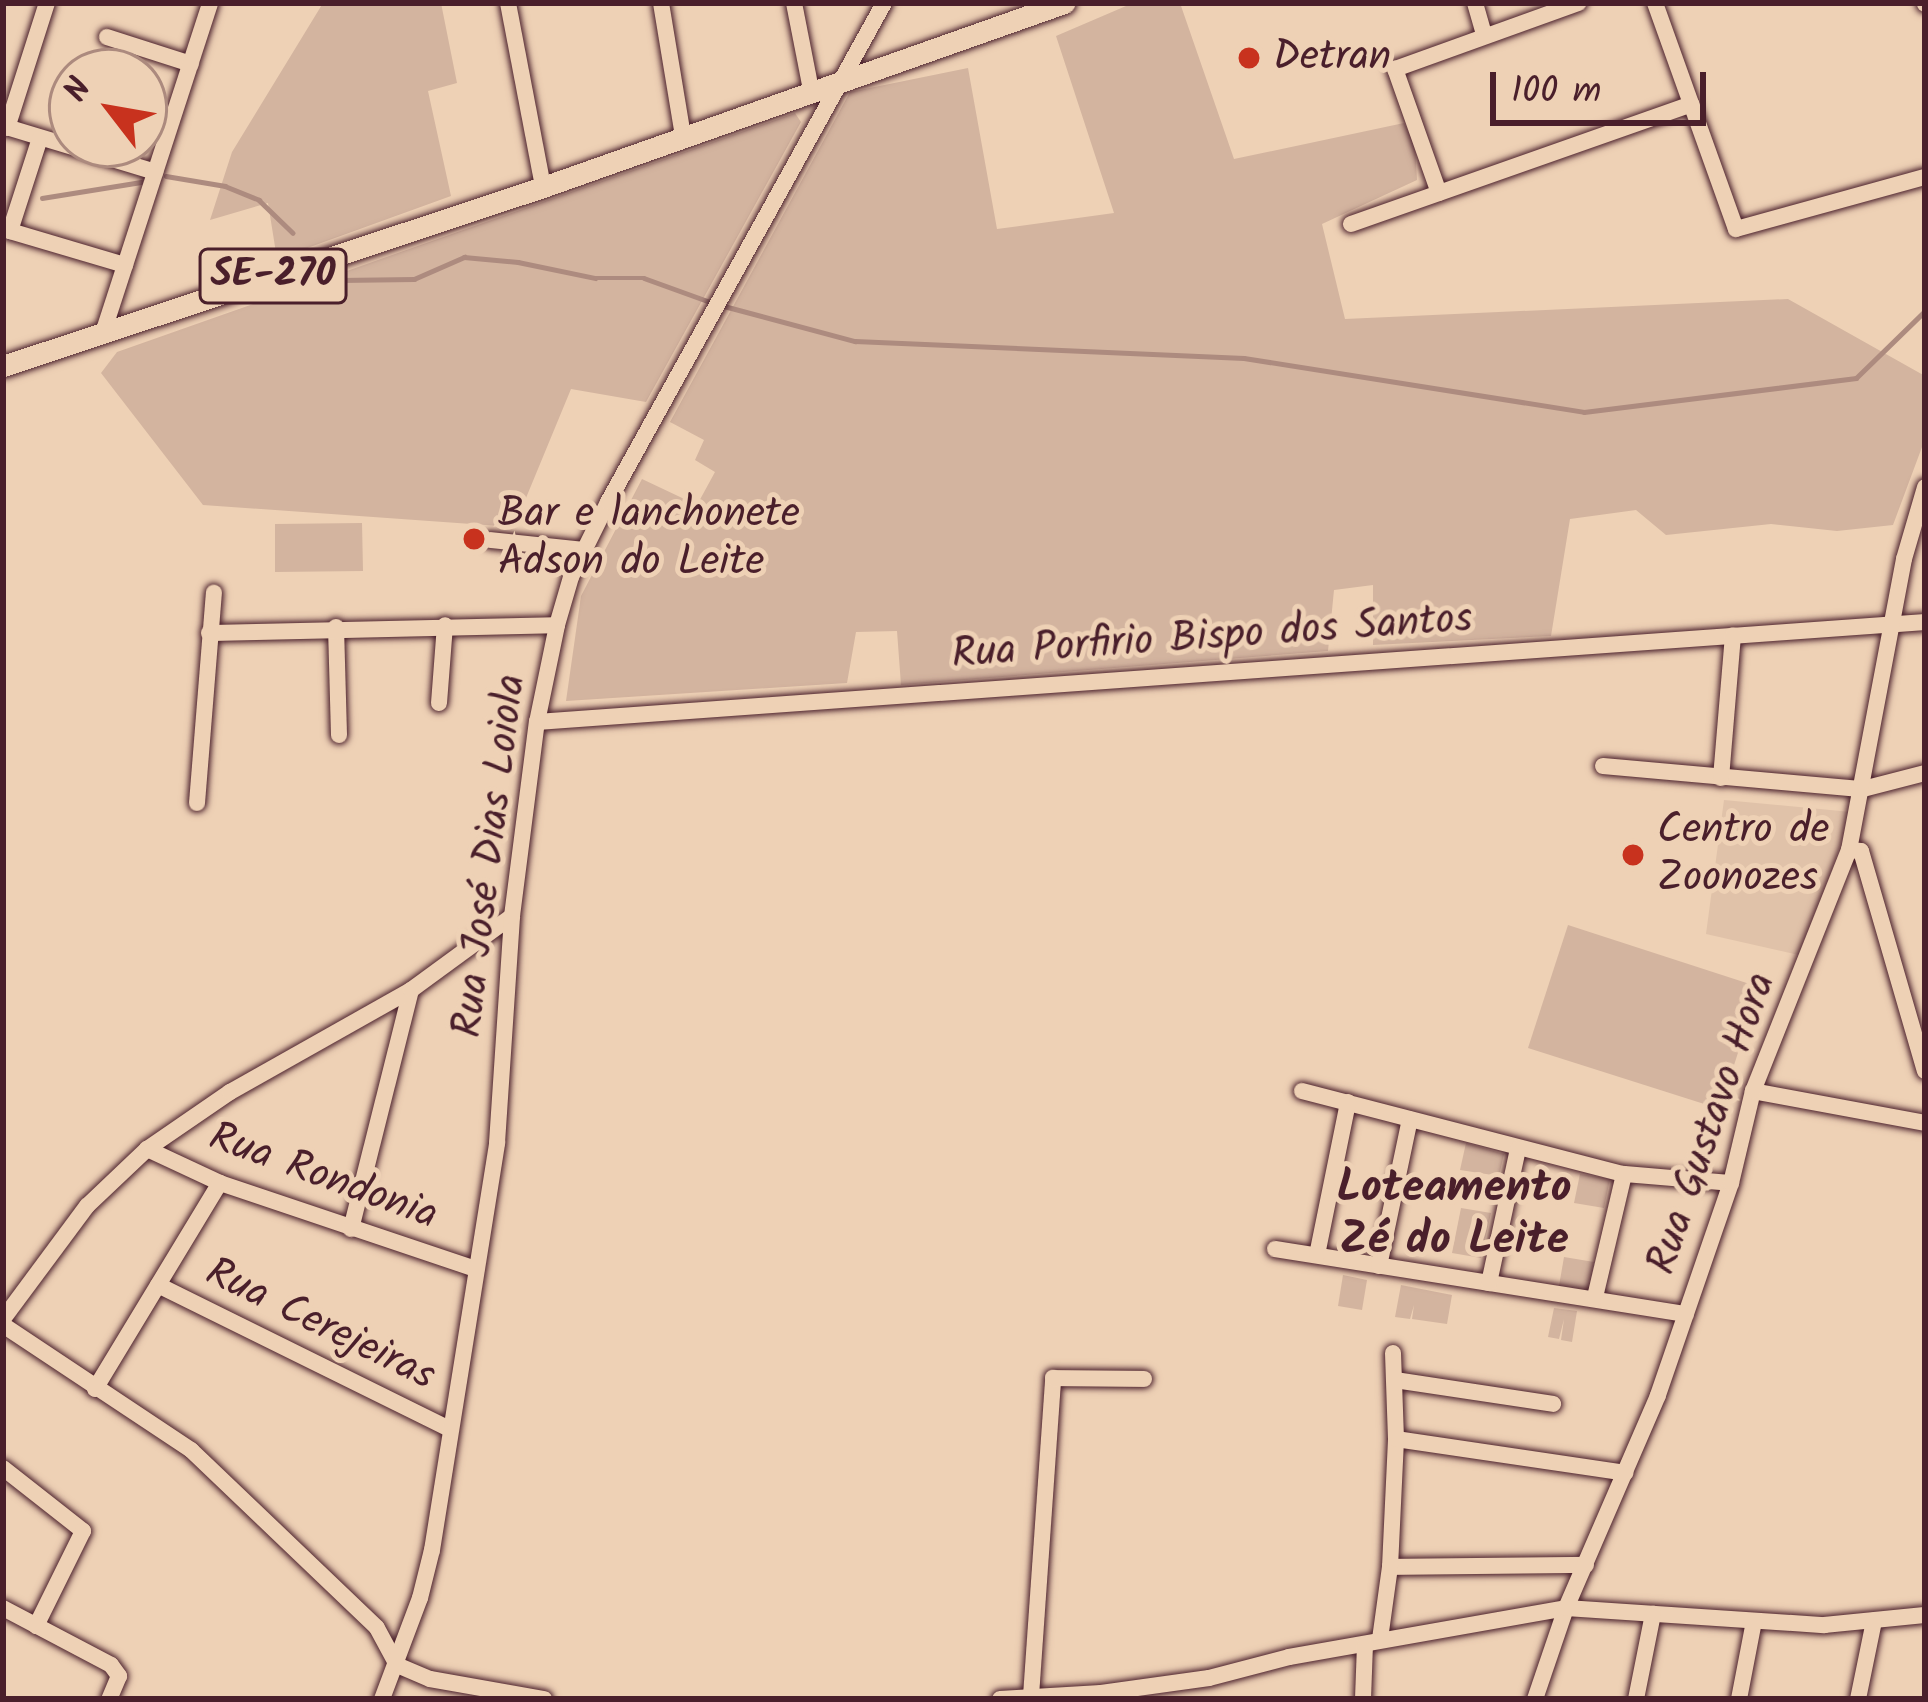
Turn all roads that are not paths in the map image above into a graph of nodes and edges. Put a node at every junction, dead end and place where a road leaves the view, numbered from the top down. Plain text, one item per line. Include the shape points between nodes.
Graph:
1 (47, 3) edge
2 (210, 3) edge
3 (508, 3) edge
4 (661, 3) edge
5 (794, 3) edge
6 (884, 3) edge
7 (1064, 3) edge
8 (1475, 3) edge
9 (1578, 3) edge
10 (1655, 3) edge
11 (1038, 8) edge
12 (1484, 35) junction
13 (107, 37) dead end
14 (190, 64) junction
15 (842, 79) junction
16 (811, 90) junction
17 (1692, 104) junction
18 (5, 127) edge
19 (683, 136) junction
20 (40, 138) junction
21 (155, 172) junction
22 (1925, 177) edge
23 (543, 187) junction
24 (1439, 193) junction
25 (1351, 224) dead end
26 (125, 265) junction
27 (102, 336) junction
28 (3, 366) edge
29 (1925, 487) edge
30 (490, 540) dead end
31 (585, 550) junction
32 (214, 593) dead end
33 (1925, 622) edge
34 (1892, 624) junction
35 (445, 625) junction
36 (556, 625) junction
37 (336, 627) junction
38 (209, 633) junction
39 (1732, 637) junction
40 (439, 703) dead end
41 (537, 722) junction
42 (339, 735) dead end
43 (1604, 766) dead end
44 (1925, 773) edge
45 (1721, 778) junction
46 (1863, 789) junction
47 (197, 802) dead end
48 (1849, 850) junction
49 (512, 916) junction
50 (411, 990) junction
51 (1925, 1071) edge
52 (1302, 1091) dead end
53 (1753, 1091) junction
54 (1348, 1102) junction
55 (1410, 1119) junction
56 (1925, 1123) edge
57 (148, 1149) junction
58 (1518, 1149) junction
59 (1624, 1174) junction
60 (220, 1183) junction
61 (1731, 1184) junction
62 (351, 1229) junction
63 (1275, 1250) dead end
64 (1317, 1255) junction
65 (1379, 1266) junction
66 (476, 1269) junction
67 (1489, 1283) junction
68 (158, 1285) junction
69 (1594, 1297) junction
70 (1686, 1314) junction
71 (3, 1322) edge
72 (1393, 1353) dead end
73 (1144, 1379) dead end
74 (1395, 1380) junction
75 (95, 1389) junction
76 (1553, 1404) dead end
77 (450, 1429) junction
78 (1396, 1439) junction
79 (3, 1468) edge
80 (1626, 1473) junction
81 (1586, 1565) junction
82 (1390, 1568) junction
83 (3, 1608) edge
84 (1566, 1608) junction
85 (1653, 1614) junction
86 (1925, 1615) edge
87 (1754, 1621) junction
88 (1874, 1621) junction
89 (36, 1626) junction
90 (1372, 1642) junction
91 (398, 1665) junction
92 (1120, 1695) edge
93 (1031, 1696) junction
94 (109, 1699) edge
95 (382, 1699) edge
96 (544, 1699) edge
97 (1000, 1699) edge
98 (1363, 1699) edge
99 (1534, 1699) edge
100 (1636, 1699) edge
101 (1739, 1699) edge
102 (1858, 1699) edge

1 - 18 street
2 - 14 street
3 - 23 street
4 - 19 street
5 - 16 street
6 - 15 street, Rua José Dias Loiola
7 - 11 main road, SE-270
8 - 12 street
9 - 12 street
10 - 17 street
11 - 15 main road, SE-270
12 - 24 street via 1395,69
13 - 14 street
14 - 21 street
15 - 16 main road, SE-270
15 - 31 street, Rua José Dias Loiola
16 - 19 main road, SE-270
17 - 22 street via 1736,229
17 - 24 street
18 - 20 street
19 - 23 main road, SE-270
20 - 21 street
20 - 26 street via 10,231
21 - 26 street
23 - 27 main road, SE-270
24 - 25 street
26 - 27 street
27 - 28 main road, SE-270
29 - 34 street, Rua Gustavo Hora
30 - 31 street
31 - 36 street, Rua José Dias Loiola
32 - 38 street
33 - 34 street, Rua Porfirio Bispo dos Santos
34 - 39 street, Rua Porfirio Bispo dos Santos
34 - 46 street, Rua Gustavo Hora
35 - 36 street
35 - 37 street
35 - 40 street
36 - 41 street, Rua José Dias Loiola
37 - 38 street
37 - 42 street
38 - 47 street
39 - 41 street, Rua Porfirio Bispo dos Santos
39 - 45 street
41 - 49 street, Rua José Dias Loiola
43 - 45 street
44 - 46 street
45 - 46 street
46 - 48 street, Rua Gustavo Hora
48 - 51 street via 1861,851
48 - 53 street, Rua Gustavo Hora
49 - 50 street
49 - 66 street, Rua José Dias Loiola via 497,1143
50 - 57 street via 230,1092
50 - 62 street
52 - 54 street
53 - 56 street
53 - 61 street, Rua Gustavo Hora
54 - 55 street
54 - 64 street
55 - 58 street
55 - 65 street
57 - 60 street, Rua Rondonia
57 - 71 street via 87,1206
58 - 59 street
58 - 67 street
59 - 61 street
59 - 69 street
60 - 62 street, Rua Rondonia
60 - 68 street
61 - 70 street, Rua Gustavo Hora
62 - 66 street, Rua Rondonia
63 - 64 street
64 - 65 street
65 - 67 street
66 - 77 street, Rua José Dias Loiola
67 - 69 street
68 - 75 street
68 - 77 street, Rua Cerejeiras
69 - 70 street
70 - 80 street, Rua Gustavo Hora
71 - 75 street
72 - 74 street
73 - 93 street via 1053,1378
74 - 76 street
74 - 78 street
75 - 91 street via 191,1450 279,1530 377,1628
77 - 91 street, Rua José Dias Loiola via 430,1562
78 - 80 street
78 - 82 street
79 - 89 street via 77,1520 83,1542
80 - 81 street, Rua Gustavo Hora
81 - 82 street
81 - 84 street, Rua Gustavo Hora
82 - 90 street
83 - 89 street
84 - 85 street
84 - 90 street
84 - 99 street, Rua Gustavo Hora
85 - 87 street
85 - 100 street
86 - 88 street
87 - 88 street
87 - 101 street
88 - 102 street
89 - 94 street via 111,1665 119,1676
90 - 92 street
90 - 98 street
91 - 95 street, Rua José Dias Loiola
91 - 96 street via 430,1679
92 - 93 street
93 - 97 street

